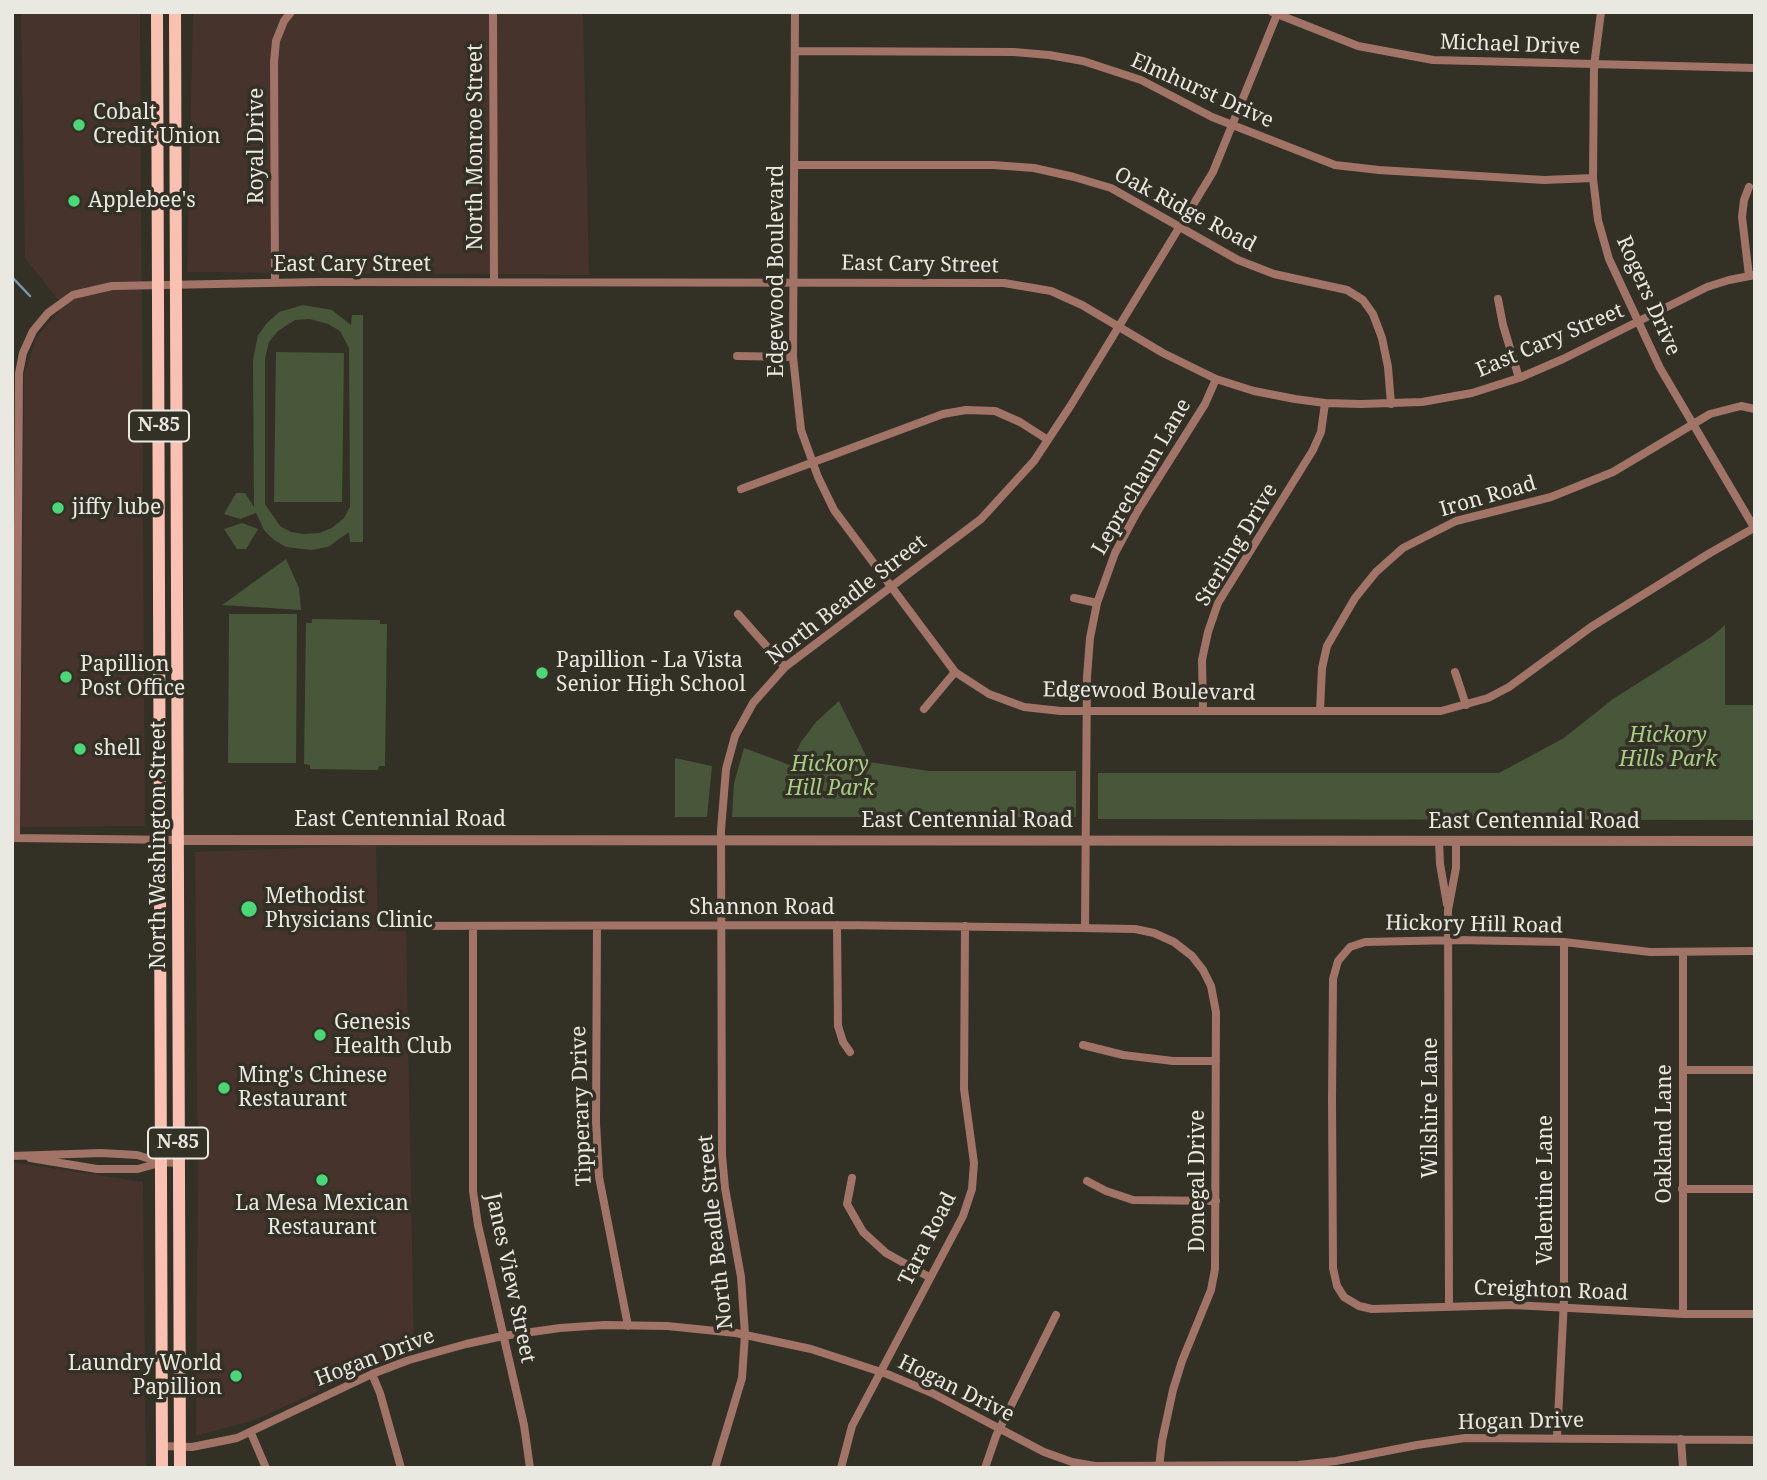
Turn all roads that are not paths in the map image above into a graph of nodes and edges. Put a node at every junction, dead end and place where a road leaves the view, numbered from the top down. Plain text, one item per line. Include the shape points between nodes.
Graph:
1 (157, 12) edge
2 (175, 12) edge
3 (291, 12) edge
4 (493, 12) edge
5 (795, 12) edge
6 (1601, 12) edge
7 (1276, 13) edge
8 (795, 51) junction
9 (1594, 66) junction
10 (1755, 68) edge
11 (1232, 125) junction
12 (794, 165) junction
13 (1593, 178) junction
14 (1748, 187) dead end
15 (1179, 227) junction
16 (1752, 276) edge
17 (494, 282) junction
18 (793, 282) junction
19 (275, 283) junction
20 (158, 285) junction
21 (176, 285) junction
22 (1498, 299) dead end
23 (1639, 322) junction
24 (1118, 326) junction
25 (737, 356) dead end
26 (793, 357) junction
27 (1519, 378) junction
28 (1216, 379) junction
29 (1325, 403) junction
30 (1391, 404) junction
31 (1755, 409) edge
32 (1693, 423) junction
33 (1048, 440) junction
34 (812, 463) junction
35 (741, 489) dead end
36 (1754, 529) edge
37 (892, 585) junction
38 (1074, 598) dead end
39 (1097, 603) junction
40 (15, 613) edge
41 (737, 614) dead end
42 (15, 626) edge
43 (785, 667) junction
44 (1455, 671) dead end
45 (955, 672) junction
46 (1466, 705) junction
47 (924, 709) dead end
48 (1320, 710) junction
49 (1087, 711) junction
50 (1203, 711) junction
51 (14, 838) edge
52 (160, 839) junction
53 (1086, 839) junction
54 (179, 840) junction
55 (720, 841) junction
56 (1439, 841) junction
57 (1456, 841) junction
58 (1755, 841) edge
59 (1448, 910) junction
60 (837, 925) junction
61 (389, 926) dead end
62 (474, 926) junction
63 (597, 926) junction
64 (720, 926) junction
65 (965, 926) junction
66 (1085, 928) junction
67 (1135, 929) joint
68 (1447, 940) junction
69 (1563, 942) junction
70 (1755, 951) edge
71 (1683, 953) junction
72 (1083, 1045) dead end
73 (850, 1052) dead end
74 (1216, 1061) junction
75 (1683, 1070) junction
76 (1755, 1070) edge
77 (16, 1156) edge
78 (160, 1162) junction
79 (178, 1163) junction
80 (852, 1178) dead end
81 (1087, 1181) dead end
82 (1682, 1189) junction
83 (1755, 1189) edge
84 (1216, 1201) junction
85 (929, 1277) junction
86 (1348, 1300) joint
87 (1449, 1305) junction
88 (1564, 1307) junction
89 (1683, 1314) junction
90 (1755, 1314) edge
91 (1056, 1315) dead end
92 (628, 1326) junction
93 (745, 1334) junction
94 (503, 1336) junction
95 (879, 1372) junction
96 (372, 1374) junction
97 (999, 1429) junction
98 (251, 1433) junction
99 (1557, 1437) junction
100 (1681, 1439) junction
101 (1755, 1440) edge
102 (162, 1446) junction
103 (180, 1447) junction
104 (1337, 1464) edge
105 (1159, 1467) edge
106 (162, 1468) edge
107 (180, 1468) edge
108 (266, 1468) edge
109 (401, 1468) edge
110 (530, 1468) edge
111 (715, 1468) edge
112 (841, 1468) edge
113 (985, 1468) edge
114 (1683, 1468) edge

1 - 20 main road, North Washington Street / N-85
2 - 21 main road, North Washington Street / N-85
3 - 19 street, Royal Drive via 276,41 274,62
4 - 17 street, North Monroe Street
5 - 8 street, Edgewood Boulevard
6 - 9 street, Rogers Drive
7 - 9 street, Michael Drive via 1358,46 1394,54 1433,60
7 - 11 street, North Beadle Street
8 - 11 street, Elmhurst Drive via 1049,55 1142,80
8 - 12 street, Edgewood Boulevard
9 - 10 street, Michael Drive
9 - 13 street, Rogers Drive
11 - 13 street, Elmhurst Drive via 1347,167 1544,180
11 - 15 street, North Beadle Street via 1213,172
12 - 15 street, Oak Ridge Road via 1034,168 1111,188
12 - 18 street, Edgewood Boulevard
13 - 23 street, Rogers Drive via 1609,259
14 - 16 street via 1742,217
15 - 24 street, North Beadle Street
15 - 30 street, Oak Ridge Road via 1238,260 1274,274 1347,290 1363,300 1382,338
16 - 23 street, East Cary Street via 1707,287
17 - 18 street, East Cary Street
17 - 19 street, East Cary Street
18 - 24 street, East Cary Street via 1004,283 1051,291
18 - 26 street, Edgewood Boulevard
19 - 21 street, East Cary Street
20 - 21 street, East Cary Street
20 - 40 street, East Cary Street via 91,289 61,301 27,342 19,373
20 - 52 main road, North Washington Street / N-85
21 - 54 main road, North Washington Street / N-85
22 - 27 street
23 - 27 street, East Cary Street
23 - 32 street, Rogers Drive
24 - 28 street, East Cary Street
24 - 33 street, North Beadle Street
25 - 26 street
26 - 34 street, Edgewood Boulevard via 801,430
27 - 30 street, East Cary Street via 1472,393
28 - 29 street, East Cary Street via 1254,391
28 - 39 street, Leprechaun Lane via 1115,553
29 - 30 street, East Cary Street
29 - 50 street, Sterling Drive via 1313,450 1218,603 1202,660
31 - 32 street, Iron Road via 1728,408
32 - 36 street, Rogers Drive
32 - 48 street, Iron Road via 1613,472 1551,497 1456,521 1403,548 1355,598 1327,646
33 - 34 street via 995,411 966,410 943,414
33 - 37 street, North Beadle Street via 981,519
34 - 35 street
34 - 37 street, Edgewood Boulevard via 834,510
36 - 46 street, Edgewood Boulevard via 1591,627 1510,687
37 - 43 street, North Beadle Street
37 - 45 street, Edgewood Boulevard
38 - 39 street
39 - 49 street, Leprechaun Lane via 1090,638
40 - 42 street
41 - 43 street
42 - 51 street
43 - 55 street, North Beadle Street via 753,703 735,736 726,769
44 - 46 street
45 - 47 street
45 - 49 street, Edgewood Boulevard via 989,694 1024,707
46 - 48 street, Edgewood Boulevard via 1441,711
48 - 50 street, Edgewood Boulevard
49 - 50 street, Edgewood Boulevard
49 - 53 street, Leprechaun Lane
51 - 52 street
52 - 54 street
52 - 78 main road, North Washington Street / N-85
53 - 55 street, East Centennial Road
53 - 56 street, East Centennial Road
53 - 66 street, Leprechaun Lane
54 - 55 street, East Centennial Road
54 - 79 main road, North Washington Street / N-85
55 - 64 street, North Beadle Street
56 - 57 street, East Centennial Road
56 - 59 street, Wilshire Lane
57 - 58 street, East Centennial Road
57 - 59 street, Wilshire Lane
59 - 68 street, Wilshire Lane
60 - 64 street, Shannon Road
60 - 65 street, Shannon Road
60 - 73 street via 838,1026
61 - 62 street, Shannon Road
62 - 63 street, Shannon Road
62 - 94 street, Janes View Street via 473,1191
63 - 64 street, Shannon Road
63 - 92 street, Tipperary Drive via 599,1177
64 - 93 street, North Beadle Street via 722,1154
65 - 66 street, Shannon Road
65 - 85 street, Tara Road via 964,1089 974,1163 972,1189 963,1216
66 - 67 street, Shannon Road
67 - 74 street, Donegal Drive via 1174,942 1203,970 1216,1012
68 - 69 street, Hickory Hill Road
68 - 86 street, Hickory Hill Road via 1365,942 1350,947 1338,961 1333,979 1334,1268 1337,1286
68 - 87 street, Wilshire Lane
69 - 71 street, Hickory Hill Road
69 - 88 street, Valentine Lane
70 - 71 street, Hickory Hill Road
71 - 75 street, Oakland Lane
72 - 74 street via 1123,1055
74 - 84 street, Donegal Drive
75 - 76 street
75 - 82 street, Oakland Lane
77 - 78 street via 101,1153
77 - 78 street via 97,1169 138,1169
78 - 79 street
78 - 102 main road, North Washington Street / N-85
79 - 103 main road, North Washington Street / N-85
80 - 85 street via 847,1205 863,1233 886,1253
81 - 84 street via 1133,1200
82 - 83 street
82 - 89 street, Oakland Lane
84 - 105 street, Donegal Drive via 1211,1290 1173,1390
85 - 95 street, Tara Road
86 - 87 street, Creighton Road via 1372,1309
87 - 88 street, Creighton Road
88 - 89 street, Creighton Road
88 - 99 street, Valentine Lane
89 - 90 street, Creighton Road
91 - 97 street
92 - 93 street, Hogan Drive
92 - 94 street, Hogan Drive
93 - 95 street, Hogan Drive via 811,1349
93 - 111 street, North Beadle Street via 742,1378
94 - 96 street, Hogan Drive
94 - 110 street, Janes View Street
95 - 97 street, Hogan Drive via 932,1393
95 - 112 street, Tara Road via 849,1433
96 - 98 street, Hogan Drive
96 - 109 street
97 - 105 street, Hogan Drive via 1072,1462
97 - 113 street
98 - 103 street, Hogan Drive
98 - 108 street
99 - 100 street, Hogan Drive
99 - 104 street, Hogan Drive via 1465,1438
100 - 101 street, Hogan Drive
100 - 114 street
102 - 103 street, Hogan Drive
102 - 106 main road, North Washington Street / N-85
103 - 107 main road, North Washington Street / N-85
104 - 105 street, Hogan Drive

